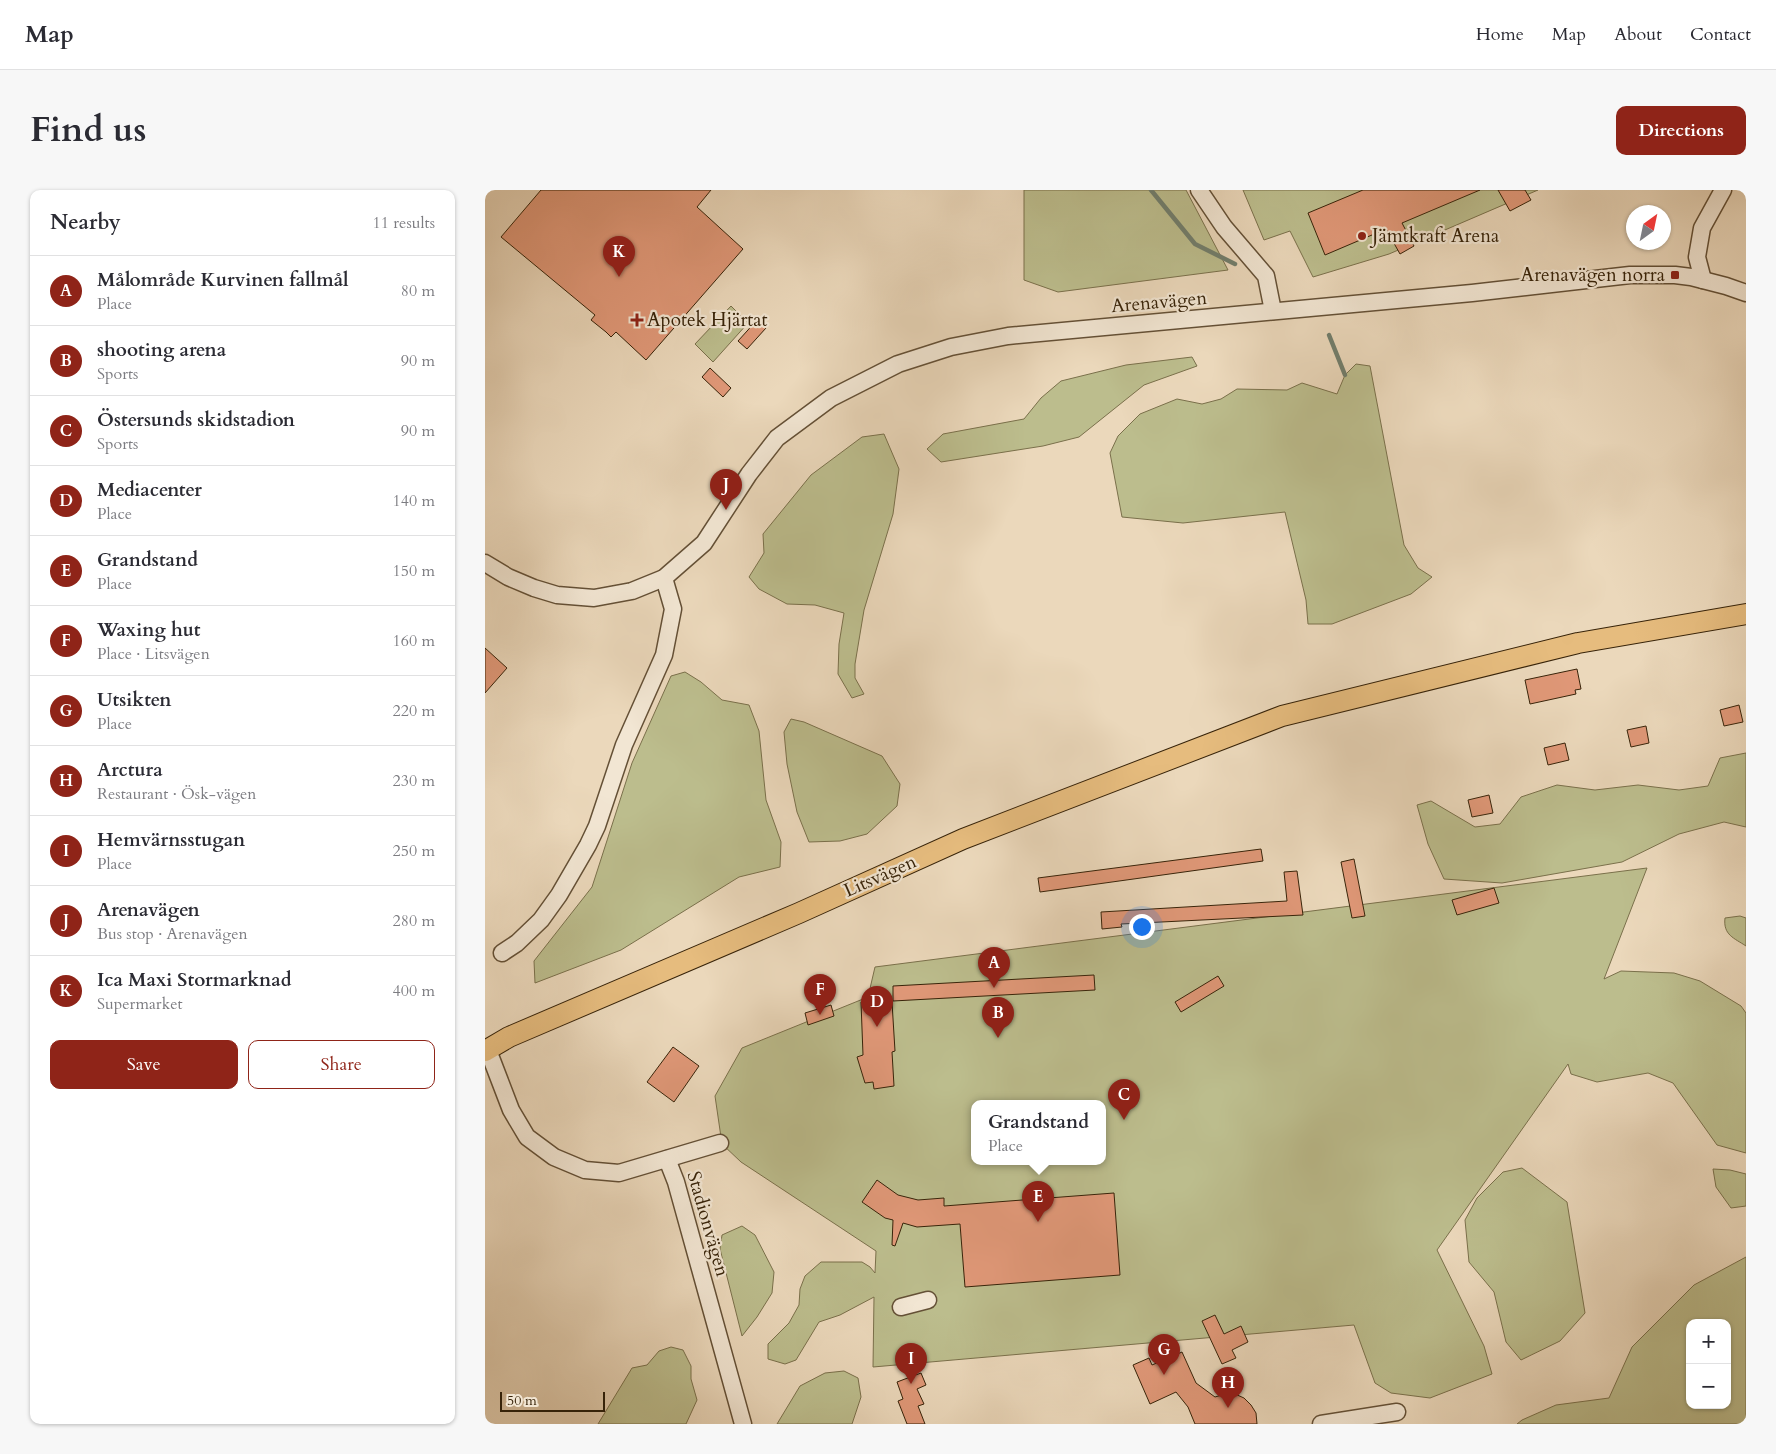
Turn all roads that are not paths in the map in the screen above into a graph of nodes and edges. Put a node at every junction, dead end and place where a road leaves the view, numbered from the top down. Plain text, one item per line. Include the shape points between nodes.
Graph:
1 (1199, 190) edge
2 (1723, 190) edge
3 (1703, 280) junction
4 (1746, 293) edge
5 (1273, 311) junction
6 (485, 563) edge
7 (664, 578) junction
8 (1746, 614) edge
9 (502, 953) dead end
10 (486, 1051) edge
11 (721, 1143) dead end
12 (667, 1159) junction
13 (928, 1300) dead end
14 (901, 1307) dead end
15 (1397, 1412) dead end
16 (743, 1424) edge
17 (1321, 1424) edge

1 - 5 street via 1224,227 1266,276
2 - 3 street via 1702,228 1697,257
3 - 4 street, Arenavägen
3 - 5 street, Arenavägen via 1675,275 1630,275 1472,294
5 - 7 street, Arenavägen via 1008,336 951,347 898,364 831,398 777,438 704,543
6 - 7 street, Arenavägen via 508,577 557,595 594,598 632,591
7 - 9 street via 673,609 665,655 624,745 597,826 541,920
8 - 10 main road, Litsvägen via 1578,642 1283,716 963,839 509,1037
10 - 12 street, Stadionvägen via 511,1110 527,1137 554,1157 585,1170 619,1173
11 - 12 street
12 - 16 street, Stadionvägen
13 - 14 street
15 - 17 street

